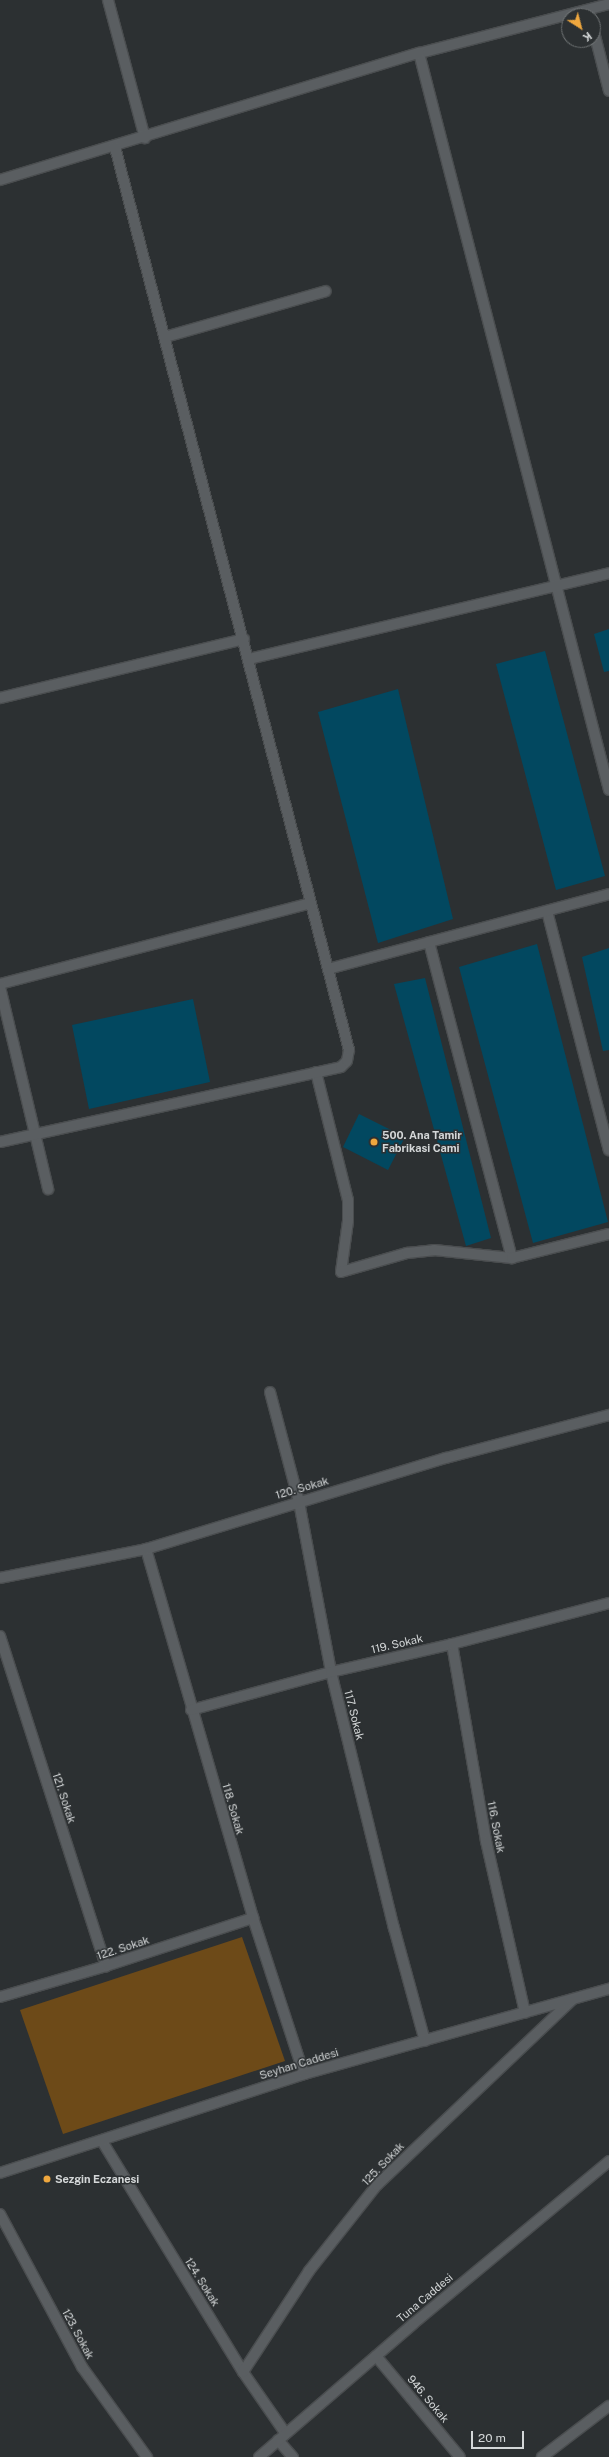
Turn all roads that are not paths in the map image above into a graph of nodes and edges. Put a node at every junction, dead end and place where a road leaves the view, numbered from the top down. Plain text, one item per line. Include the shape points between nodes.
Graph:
1 (108, 0) edge
2 (561, 20) edge
3 (598, 48) edge
4 (419, 53) junction
5 (609, 91) edge
6 (145, 138) junction
7 (115, 147) junction
8 (0, 180) edge
9 (326, 291) dead end
10 (165, 337) junction
11 (609, 573) edge
12 (556, 587) junction
13 (244, 639) junction
14 (249, 658) junction
15 (0, 698) edge
16 (609, 790) edge
17 (609, 894) edge
18 (311, 903) junction
19 (547, 911) junction
20 (429, 942) junction
21 (328, 969) junction
22 (0, 984) edge
23 (0, 987) edge
24 (316, 1072) junction
25 (35, 1134) junction
26 (0, 1142) edge
27 (609, 1150) edge
28 (48, 1189) dead end
29 (609, 1234) edge
30 (512, 1258) junction
31 (270, 1392) dead end
32 (609, 1415) edge
33 (299, 1502) junction
34 (146, 1549) junction
35 (0, 1578) edge
36 (609, 1603) edge
37 (0, 1636) edge
38 (452, 1644) junction
39 (331, 1672) junction
40 (191, 1710) junction
41 (253, 1918) junction
42 (106, 1966) junction
43 (609, 1989) edge
44 (0, 1997) edge
45 (572, 2000) junction
46 (525, 2013) junction
47 (425, 2041) junction
48 (304, 2074) junction
49 (102, 2141) junction
50 (609, 2161) edge
51 (0, 2173) edge
52 (0, 2214) edge
53 (376, 2356) junction
54 (243, 2372) junction
55 (609, 2406) edge
56 (282, 2437) junction
57 (147, 2457) edge
58 (259, 2457) edge
59 (293, 2457) edge
60 (460, 2457) edge
61 (542, 2457) edge

1 - 6 street
2 - 4 street
3 - 5 street
4 - 6 street
4 - 12 street
6 - 7 street
7 - 8 street
7 - 10 street
9 - 10 street
10 - 13 street
11 - 12 street
12 - 14 street
12 - 16 street
13 - 14 street
13 - 15 street
14 - 18 street
17 - 19 street
18 - 21 street
18 - 22 street
19 - 20 street
19 - 27 street
20 - 21 street
20 - 30 street
21 - 24 street via 349,1050 341,1067
23 - 25 street
24 - 25 street
24 - 30 street via 348,1200 348,1221 341,1272 407,1253 434,1250
25 - 26 street
25 - 28 street
29 - 30 street
31 - 33 street, 117. Sokak
32 - 33 street, 120. Sokak via 446,1458
33 - 34 street, 120. Sokak
33 - 39 street, 117. Sokak
34 - 35 street, 120. Sokak
34 - 40 street, 118. Sokak
36 - 38 street, 119. Sokak
37 - 42 street, 121. Sokak
38 - 39 street, 119. Sokak
38 - 46 street, 116. Sokak via 486,1841
39 - 40 street, 119. Sokak
39 - 47 street, 117. Sokak via 394,1928
40 - 41 street, 118. Sokak
41 - 42 street, 122. Sokak
41 - 48 street, 118. Sokak
42 - 44 street, 122. Sokak
43 - 45 street, Seyhan Caddesi
45 - 46 street, Seyhan Caddesi
45 - 54 street, 125. Sokak via 377,2186 309,2271
46 - 47 street, Seyhan Caddesi
47 - 48 street, Seyhan Caddesi
48 - 49 street, Seyhan Caddesi
49 - 51 street, Seyhan Caddesi
49 - 54 street, 124. Sokak
50 - 53 street, Tuna Caddesi
52 - 57 street, 123. Sokak via 82,2367
53 - 56 street, Tuna Caddesi
53 - 60 street, 946. Sokak
54 - 56 street, 124. Sokak
55 - 61 street
56 - 58 street, Tuna Caddesi
56 - 59 street, 124. Sokak

